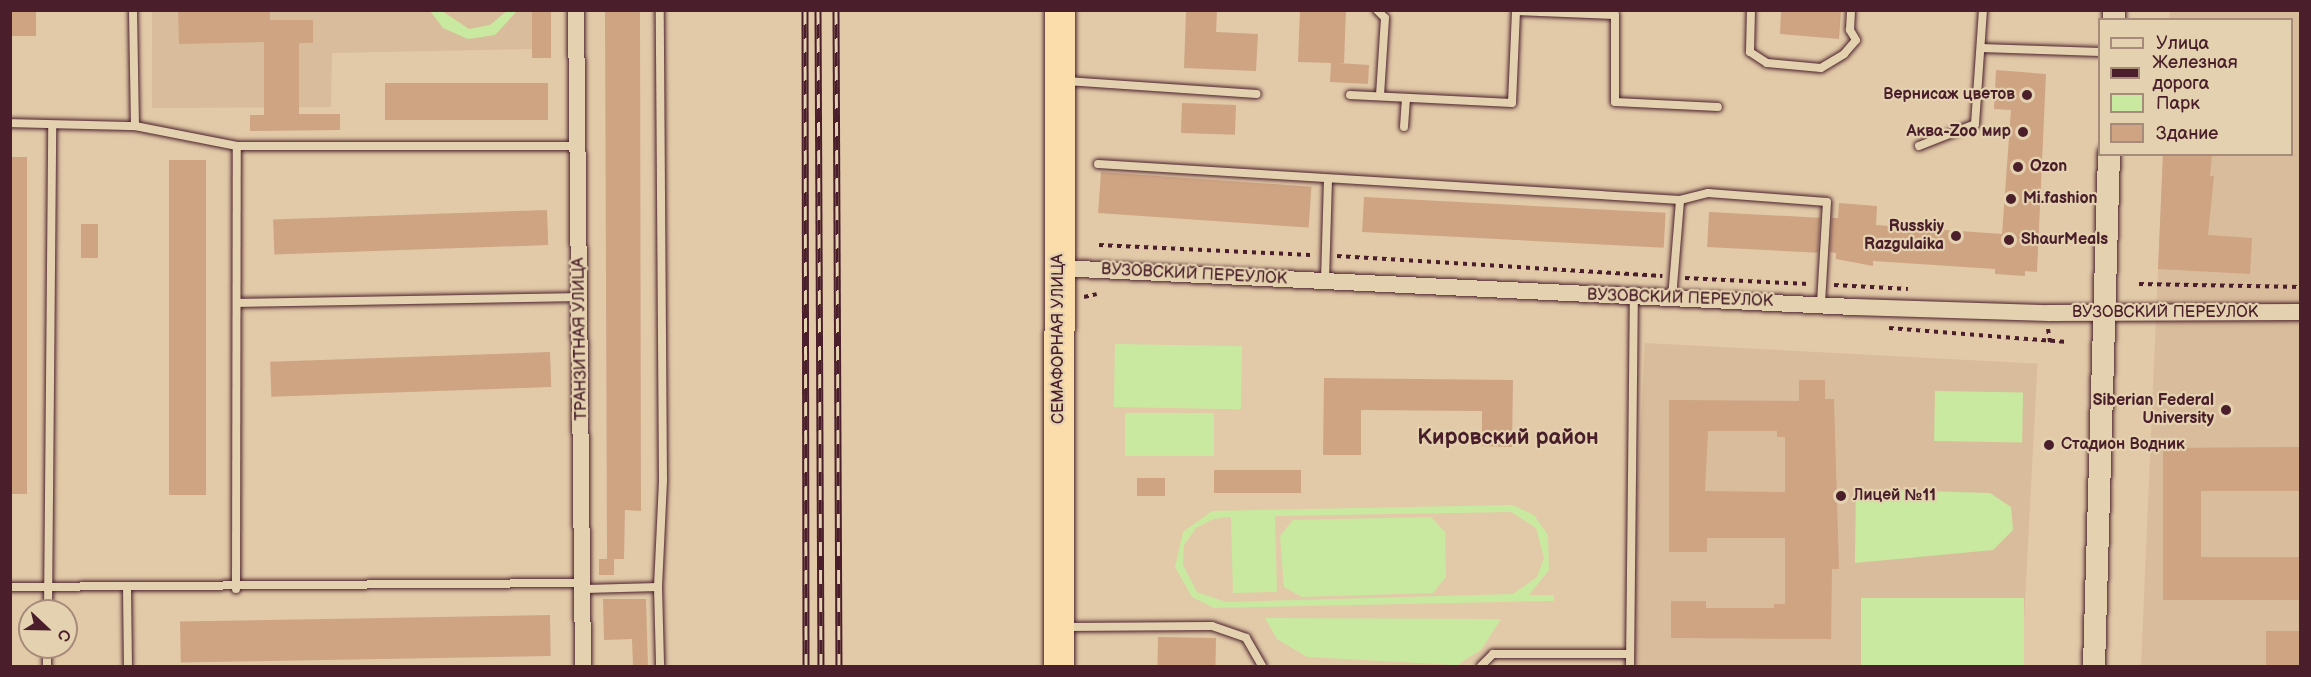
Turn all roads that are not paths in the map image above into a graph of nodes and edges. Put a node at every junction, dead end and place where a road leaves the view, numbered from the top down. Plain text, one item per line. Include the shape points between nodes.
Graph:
1 (133, 10) edge
2 (576, 10) edge
3 (660, 10) edge
4 (1060, 10) edge
5 (1377, 10) edge
6 (1751, 10) edge
7 (1851, 10) edge
8 (1983, 10) edge
9 (1982, 48) junction
10 (2098, 52) edge
11 (1060, 80) junction
12 (1257, 94) dead end
13 (1350, 95) dead end
14 (1380, 96) junction
15 (1406, 98) junction
16 (1718, 107) dead end
17 (10, 123) edge
18 (52, 125) junction
19 (135, 126) junction
20 (1404, 127) dead end
21 (237, 146) junction
22 (579, 146) junction
23 (1920, 146) dead end
24 (2109, 156) edge
25 (1098, 164) dead end
26 (1328, 180) junction
27 (1680, 200) junction
28 (1059, 268) junction
29 (1325, 280) junction
30 (580, 297) junction
31 (1634, 298) junction
32 (1672, 298) junction
33 (237, 303) junction
34 (1821, 304) junction
35 (2103, 312) junction
36 (2301, 312) edge
37 (584, 586) junction
38 (10, 587) edge
39 (48, 587) junction
40 (127, 587) junction
41 (658, 587) junction
42 (236, 589) junction
43 (48, 599) edge
44 (1058, 627) junction
45 (1630, 654) junction
46 (128, 666) edge
47 (583, 666) edge
48 (660, 666) edge
49 (1059, 666) edge
50 (1262, 666) edge
51 (1481, 666) edge
52 (1630, 666) edge
53 (2094, 666) edge

1 - 19 lane
2 - 22 street, ТРАНЗИТНАЯ УЛИЦА
3 - 41 lane via 663,480
4 - 11 highway, СЕМАФОРНАЯ УЛИЦА
5 - 14 lane via 1385,18
6 - 7 lane via 1750,52 1767,63 1821,68 1844,54 1856,40 1850,30
8 - 9 lane
9 - 10 lane
9 - 23 lane via 1975,124
11 - 12 lane
11 - 28 highway, СЕМАФОРНАЯ УЛИЦА
13 - 14 lane
14 - 15 lane
15 - 16 lane via 1512,103 1516,10 1615,15 1615,102
15 - 20 lane
17 - 18 lane
18 - 19 lane
18 - 39 lane
19 - 21 lane
21 - 22 lane
21 - 33 lane
22 - 30 street, ТРАНЗИТНАЯ УЛИЦА
24 - 35 street
25 - 26 lane
26 - 27 lane
26 - 29 lane
27 - 32 lane
27 - 34 lane via 1708,193 1827,202
28 - 29 street, ВУЗОВСКИЙ ПЕРЕУЛОК
28 - 44 highway, СЕМАФОРНАЯ УЛИЦА
29 - 31 street, ВУЗОВСКИЙ ПЕРЕУЛОК
30 - 33 lane
30 - 37 street, ТРАНЗИТНАЯ УЛИЦА
31 - 32 street, ВУЗОВСКИЙ ПЕРЕУЛОК
31 - 45 lane
32 - 34 street, ВУЗОВСКИЙ ПЕРЕУЛОК
33 - 42 lane
34 - 35 street, ВУЗОВСКИЙ ПЕРЕУЛОК
35 - 36 street, ВУЗОВСКИЙ ПЕРЕУЛОК
35 - 53 street
37 - 41 lane
37 - 42 lane
37 - 47 street, ТРАНЗИТНАЯ УЛИЦА
38 - 39 lane
39 - 40 lane
39 - 43 lane
40 - 42 lane
40 - 46 lane
41 - 48 lane
44 - 49 highway, СЕМАФОРНАЯ УЛИЦА
44 - 50 lane via 1212,626 1246,638
45 - 51 lane via 1492,654
45 - 52 lane

